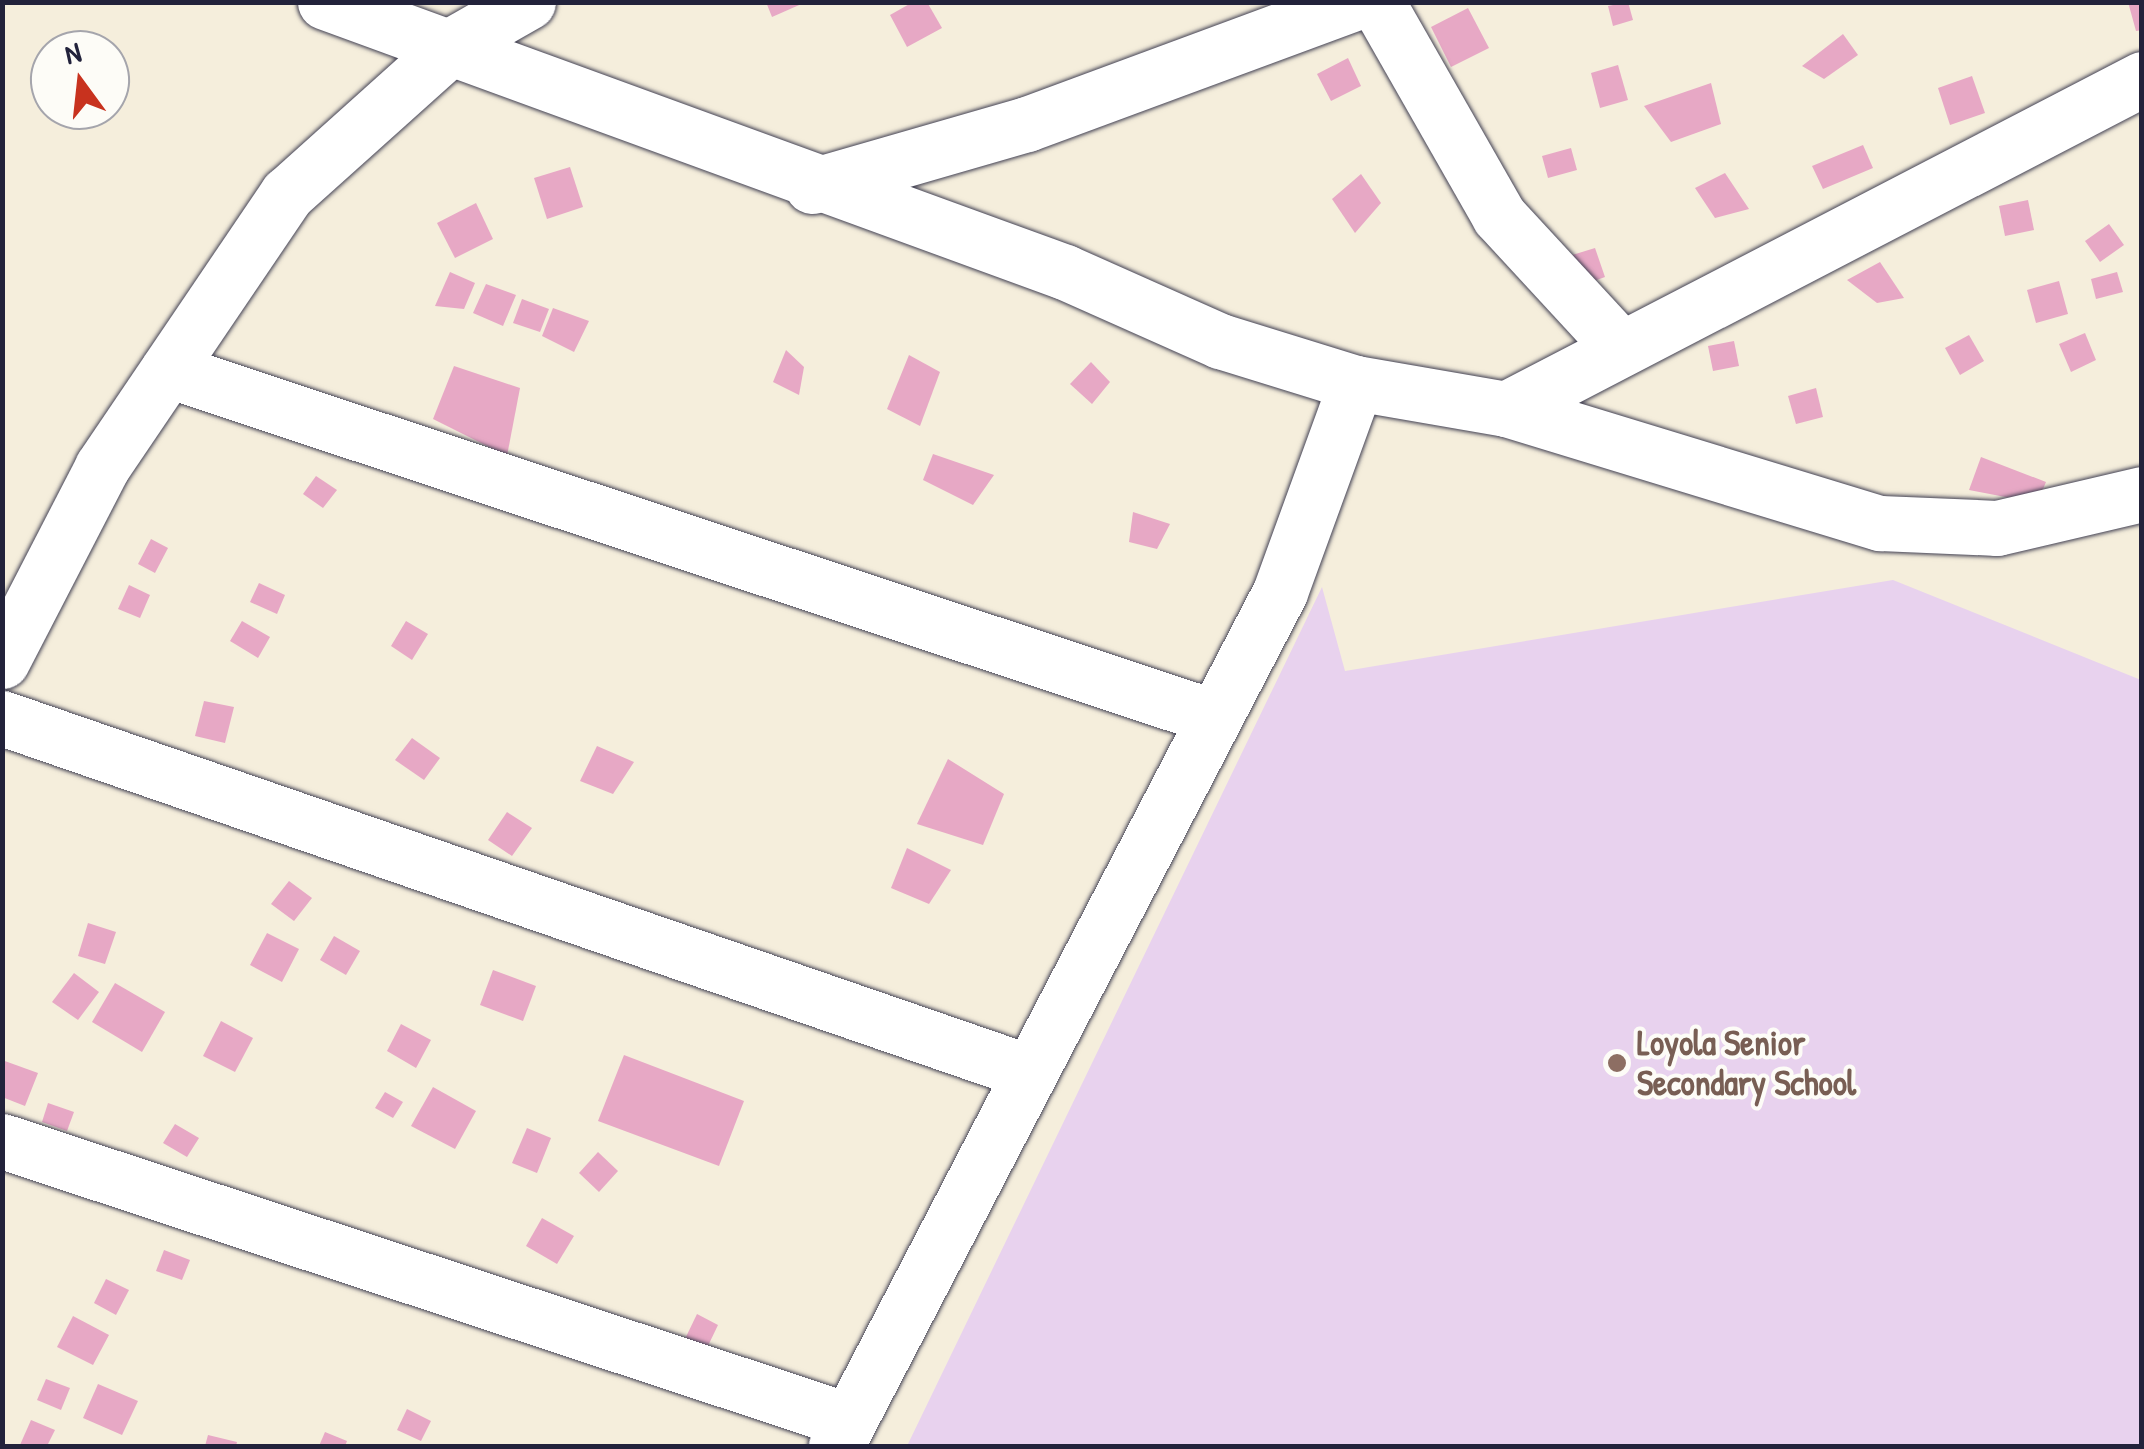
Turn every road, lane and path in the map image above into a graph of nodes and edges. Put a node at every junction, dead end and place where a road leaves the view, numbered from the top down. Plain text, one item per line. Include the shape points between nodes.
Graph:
1 (325, 2) edge
2 (528, 2) edge
3 (1356, 2) edge
4 (1377, 2) edge
5 (424, 26) edge
6 (2142, 79) edge
7 (812, 186) junction
8 (1617, 344) junction
9 (168, 370) junction
10 (1356, 384) junction
11 (1506, 409) junction
12 (2142, 494) edge
13 (2, 662) edge
14 (1208, 715) junction
15 (2, 718) edge
16 (1026, 1070) junction
17 (2, 1141) edge
18 (842, 1433) edge

1 - 5 street
2 - 5 street
3 - 7 street via 1027,124
4 - 8 street via 1499,216
5 - 7 street
5 - 9 street via 288,194
6 - 8 street
7 - 10 street
8 - 11 street
9 - 13 street via 48,560
9 - 14 street
10 - 11 street
10 - 14 street via 1280,592
11 - 12 street via 1880,523 1997,528
14 - 16 street
15 - 16 street
16 - 18 street
17 - 18 street

